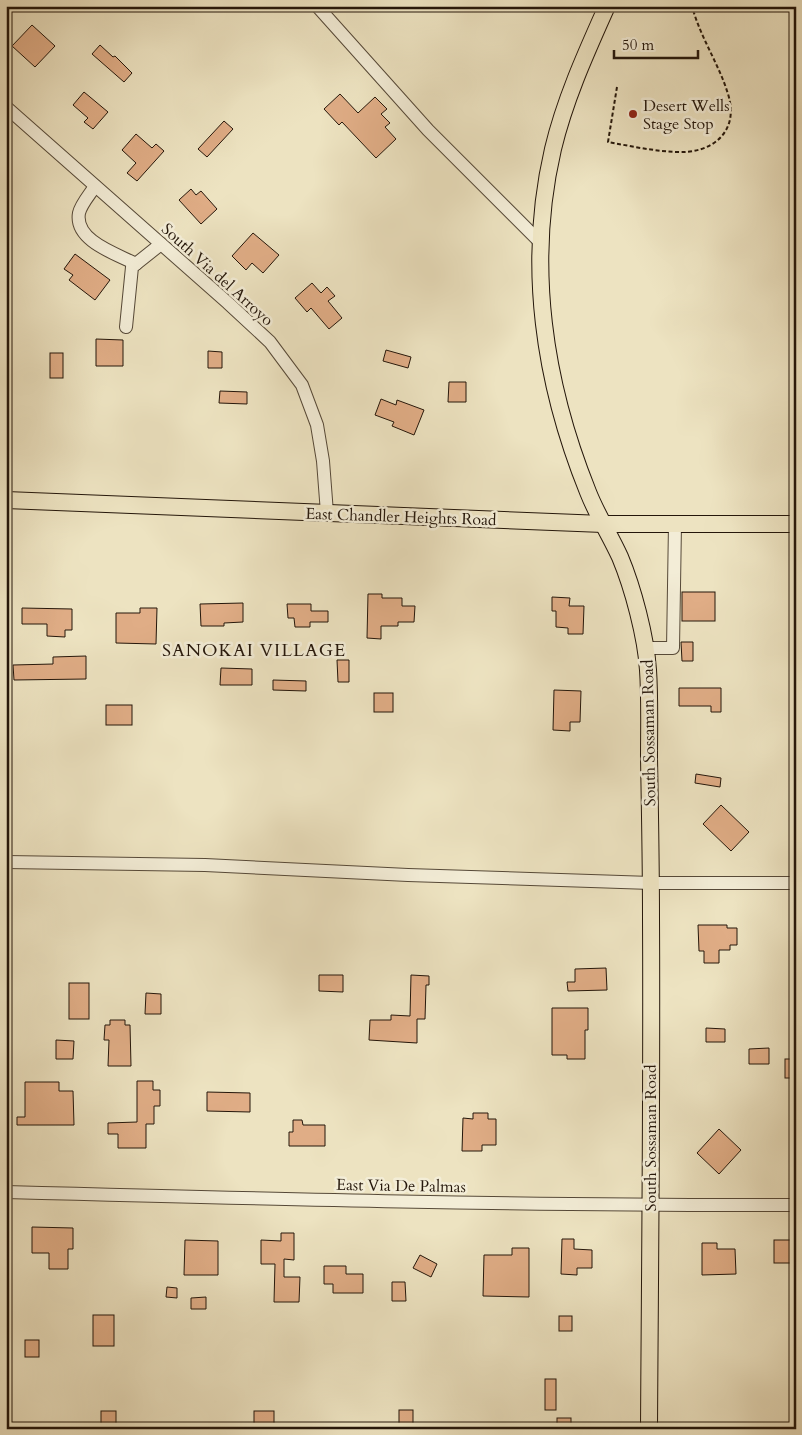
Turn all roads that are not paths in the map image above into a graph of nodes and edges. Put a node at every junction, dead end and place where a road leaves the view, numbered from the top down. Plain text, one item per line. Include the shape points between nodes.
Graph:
1 (317, 6) edge
2 (607, 6) edge
3 (6, 107) edge
4 (95, 186) junction
5 (540, 242) junction
6 (161, 244) junction
7 (136, 264) junction
8 (126, 327) dead end
9 (6, 500) edge
10 (327, 513) junction
11 (603, 524) junction
12 (675, 524) junction
13 (796, 524) edge
14 (646, 648) junction
15 (6, 862) edge
16 (651, 883) junction
17 (796, 883) edge
18 (6, 1192) edge
19 (650, 1205) junction
20 (796, 1205) edge
21 (650, 1429) edge

1 - 5 street via 428,130
2 - 5 main road, South Sossaman Road via 564,109 543,198
3 - 4 street, South Via del Arroyo
4 - 6 street, South Via del Arroyo
4 - 7 street via 79,212 80,227 98,247
5 - 11 main road, South Sossaman Road via 545,338 555,391 574,454
6 - 7 street
6 - 10 street, South Via del Arroyo via 270,342 302,385 318,425
7 - 8 street via 132,267
9 - 10 main road, East Chandler Heights Road
10 - 11 main road, East Chandler Heights Road
11 - 12 main road, East Chandler Heights Road
11 - 14 main road, South Sossaman Road via 621,559
12 - 13 main road, East Chandler Heights Road
12 - 14 street via 674,648
14 - 16 main road, South Sossaman Road
15 - 16 street via 205,865
16 - 17 street
16 - 19 main road, South Sossaman Road
18 - 19 street, East Via De Palmas
19 - 20 street, East Via De Palmas
19 - 21 main road, South Sossaman Road

